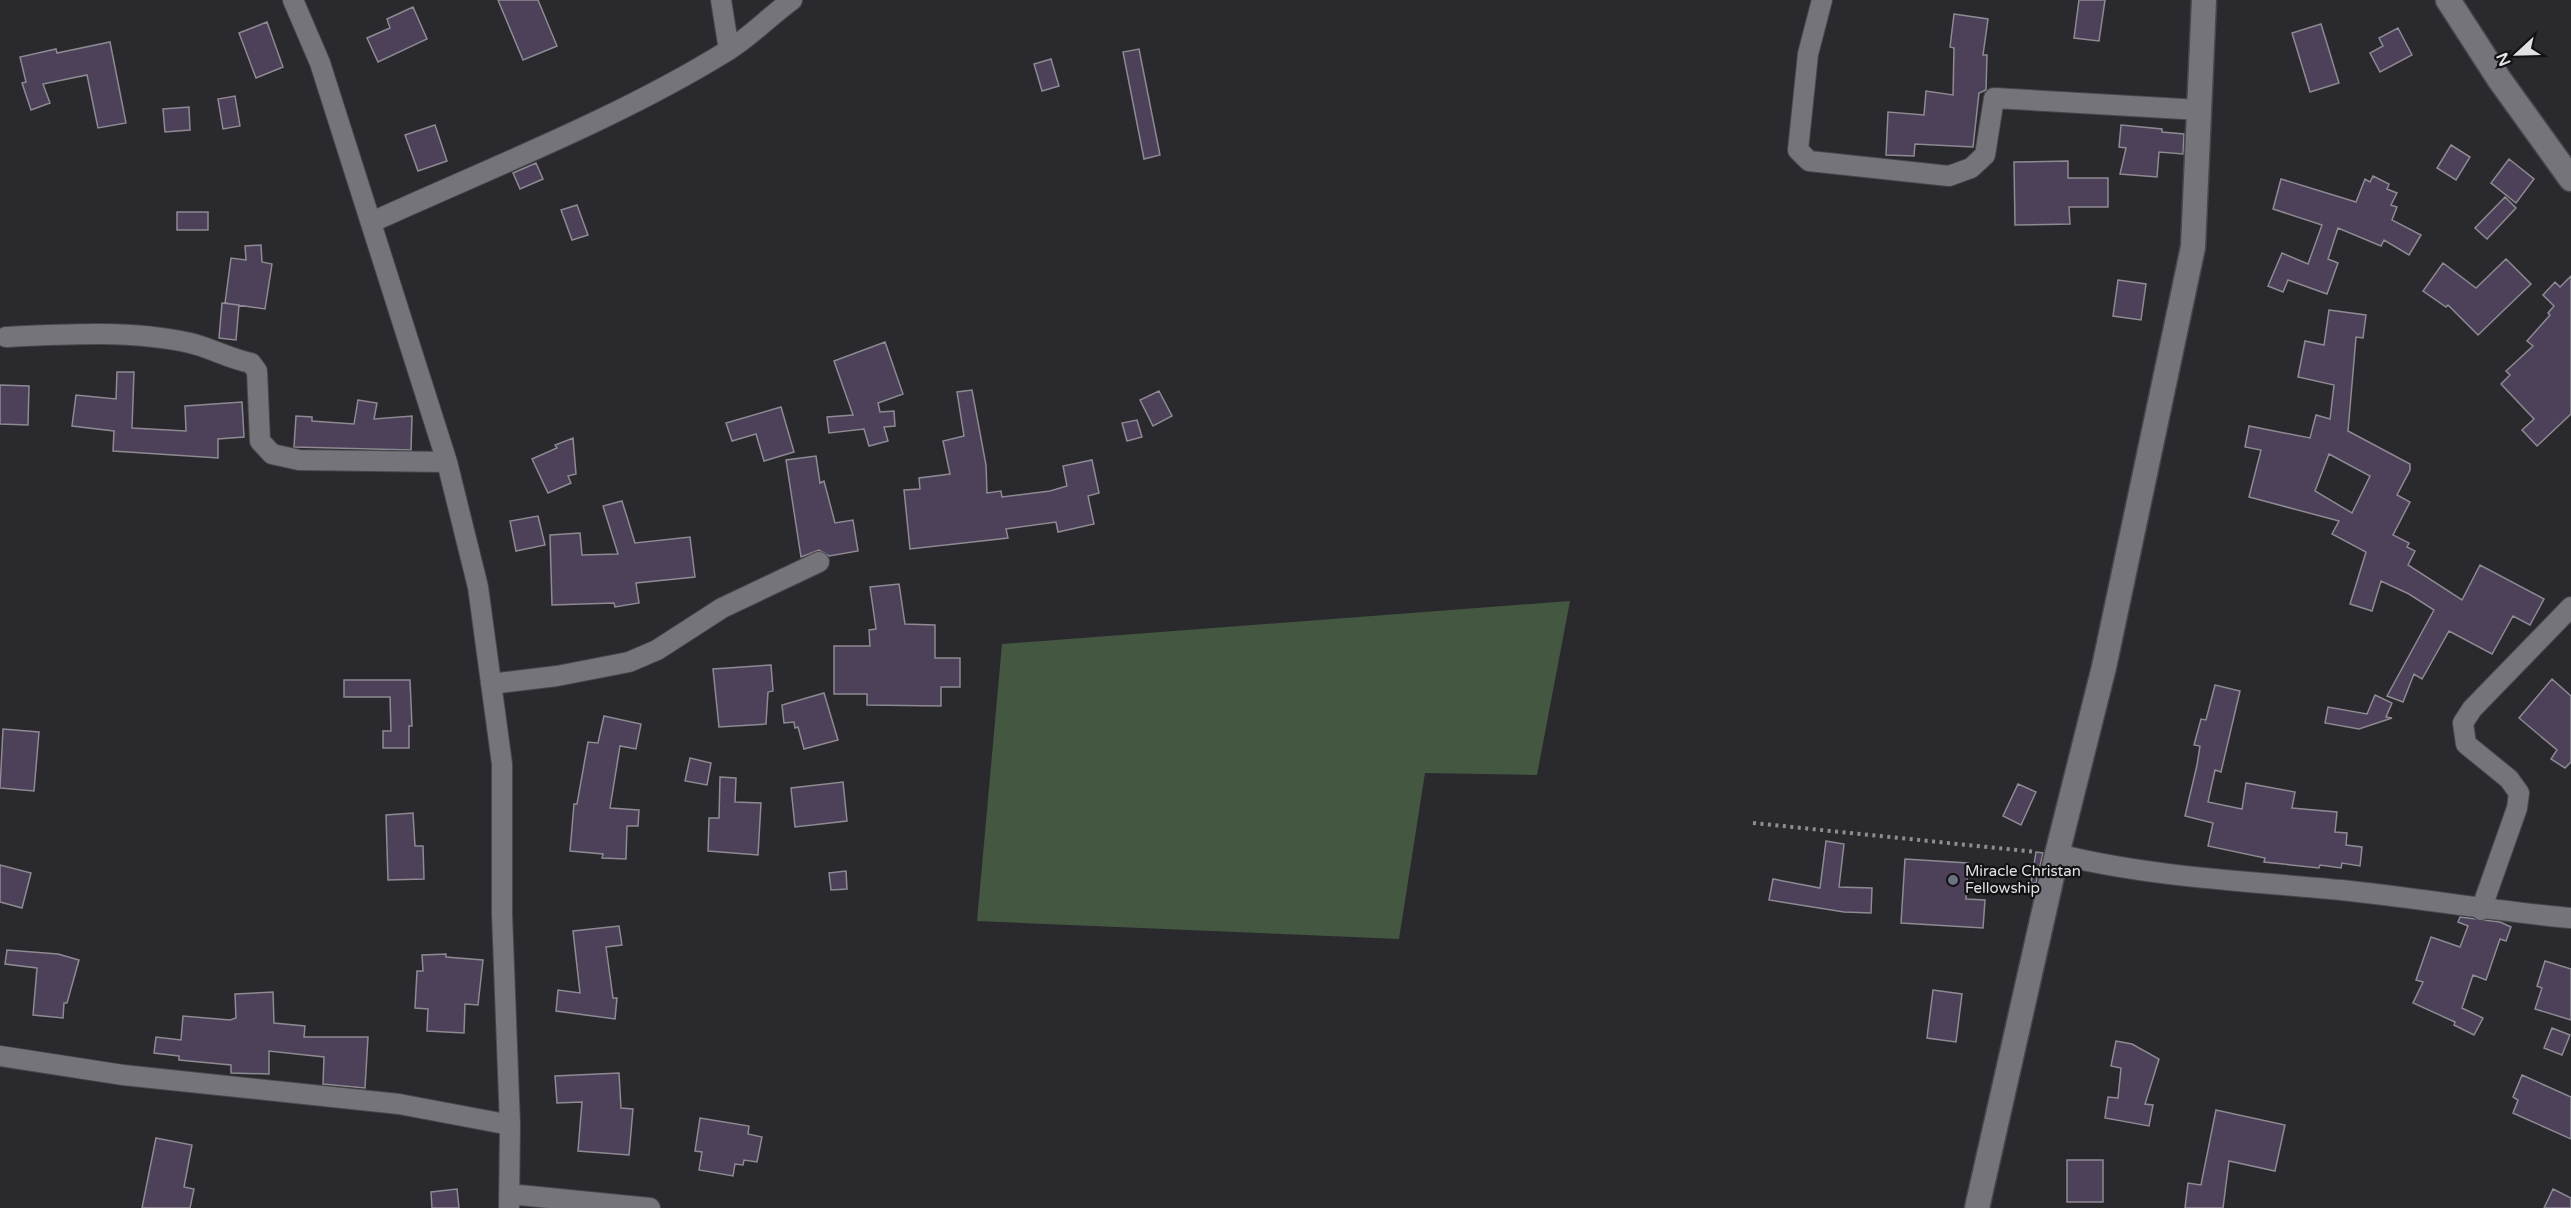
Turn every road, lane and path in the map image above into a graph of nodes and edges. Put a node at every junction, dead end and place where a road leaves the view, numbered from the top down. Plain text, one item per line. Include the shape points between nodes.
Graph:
1 (293, 0) edge
2 (721, 0) edge
3 (792, 0) edge
4 (1822, 0) edge
5 (2204, 0) edge
6 (2448, 0) edge
7 (729, 50) junction
8 (2200, 110) junction
9 (2571, 179) edge
10 (372, 222) junction
11 (6, 337) dead end
12 (447, 462) junction
13 (819, 562) dead end
14 (2571, 608) edge
15 (491, 684) junction
16 (1753, 823) dead end
17 (2057, 854) junction
18 (2481, 910) junction
19 (2571, 918) edge
20 (0, 1056) edge
21 (510, 1125) junction
22 (509, 1201) edge
23 (650, 1208) edge
24 (1977, 1208) edge

1 - 10 street via 320,63
2 - 7 street
3 - 7 street
4 - 8 street via 1808,54 1798,150 1809,161 1949,176 1971,168 1985,155 1994,98
5 - 8 street
6 - 9 street via 2499,80
7 - 10 street via 586,124
8 - 17 street via 2193,247 2103,667
10 - 12 street
11 - 12 street via 78,334 190,343 251,363 257,372 260,441 272,454 299,460
12 - 15 street via 478,587
13 - 15 street via 722,608 657,650 629,662
14 - 18 street via 2472,709 2463,723 2466,744 2509,779 2519,794
15 - 21 street via 502,764 502,914
16 - 17 path
17 - 18 street via 2110,867 2364,893
17 - 24 street
18 - 19 street
20 - 21 street via 123,1075 399,1104
21 - 22 street
22 - 23 street

